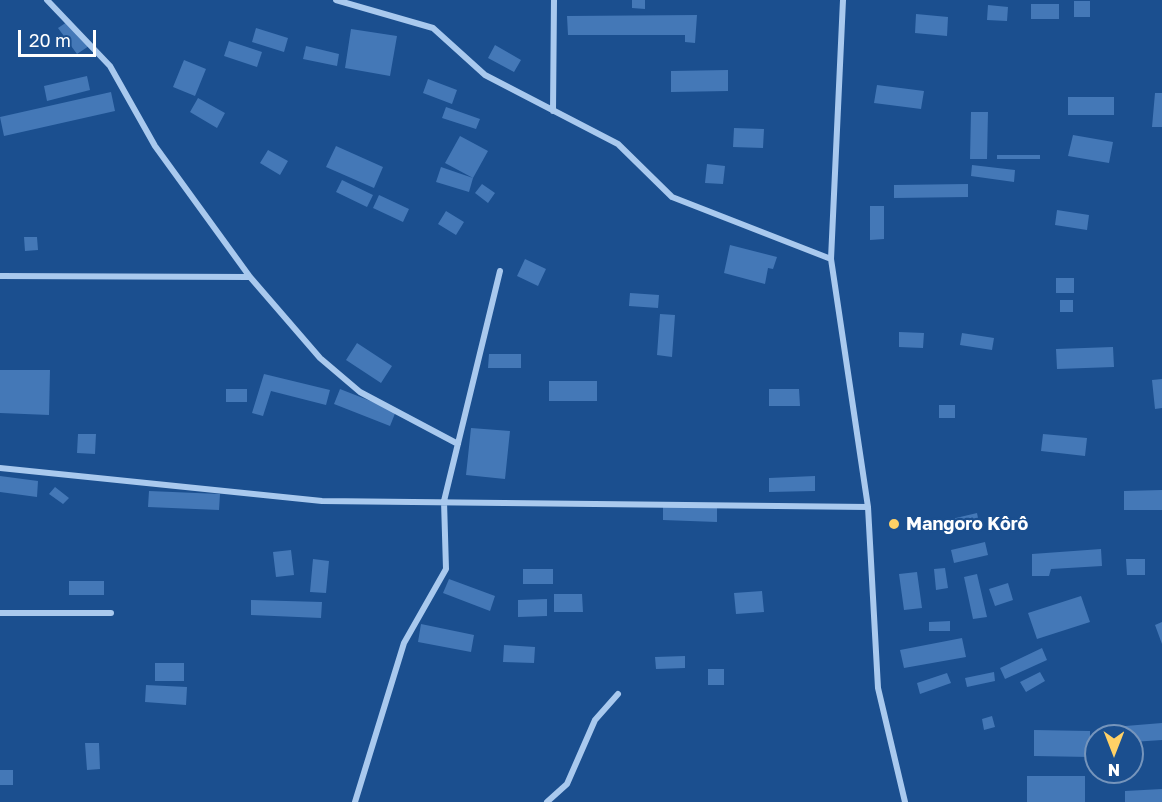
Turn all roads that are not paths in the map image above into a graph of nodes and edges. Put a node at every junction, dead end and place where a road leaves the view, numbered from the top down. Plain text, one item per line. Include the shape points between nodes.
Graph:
1 (47, 0) edge
2 (336, 0) edge
3 (554, 0) edge
4 (843, 0) edge
5 (554, 111) junction
6 (831, 259) junction
7 (500, 271) dead end
8 (0, 276) edge
9 (250, 277) junction
10 (458, 444) junction
11 (0, 468) edge
12 (444, 501) junction
13 (868, 507) junction
14 (0, 613) edge
15 (111, 613) dead end
16 (618, 694) dead end
17 (355, 802) edge
18 (547, 802) edge
19 (905, 802) edge

1 - 9 street via 110,66 155,146
2 - 5 street via 433,28 485,75
3 - 5 street
4 - 6 street
5 - 6 street via 618,144 672,197
6 - 13 street
7 - 10 street
8 - 9 street
9 - 10 street via 320,357 360,392
10 - 12 street
11 - 12 street via 322,501
12 - 13 street
12 - 17 street via 446,569 404,643
13 - 19 street via 878,688
14 - 15 street
16 - 18 street via 595,720 567,784

